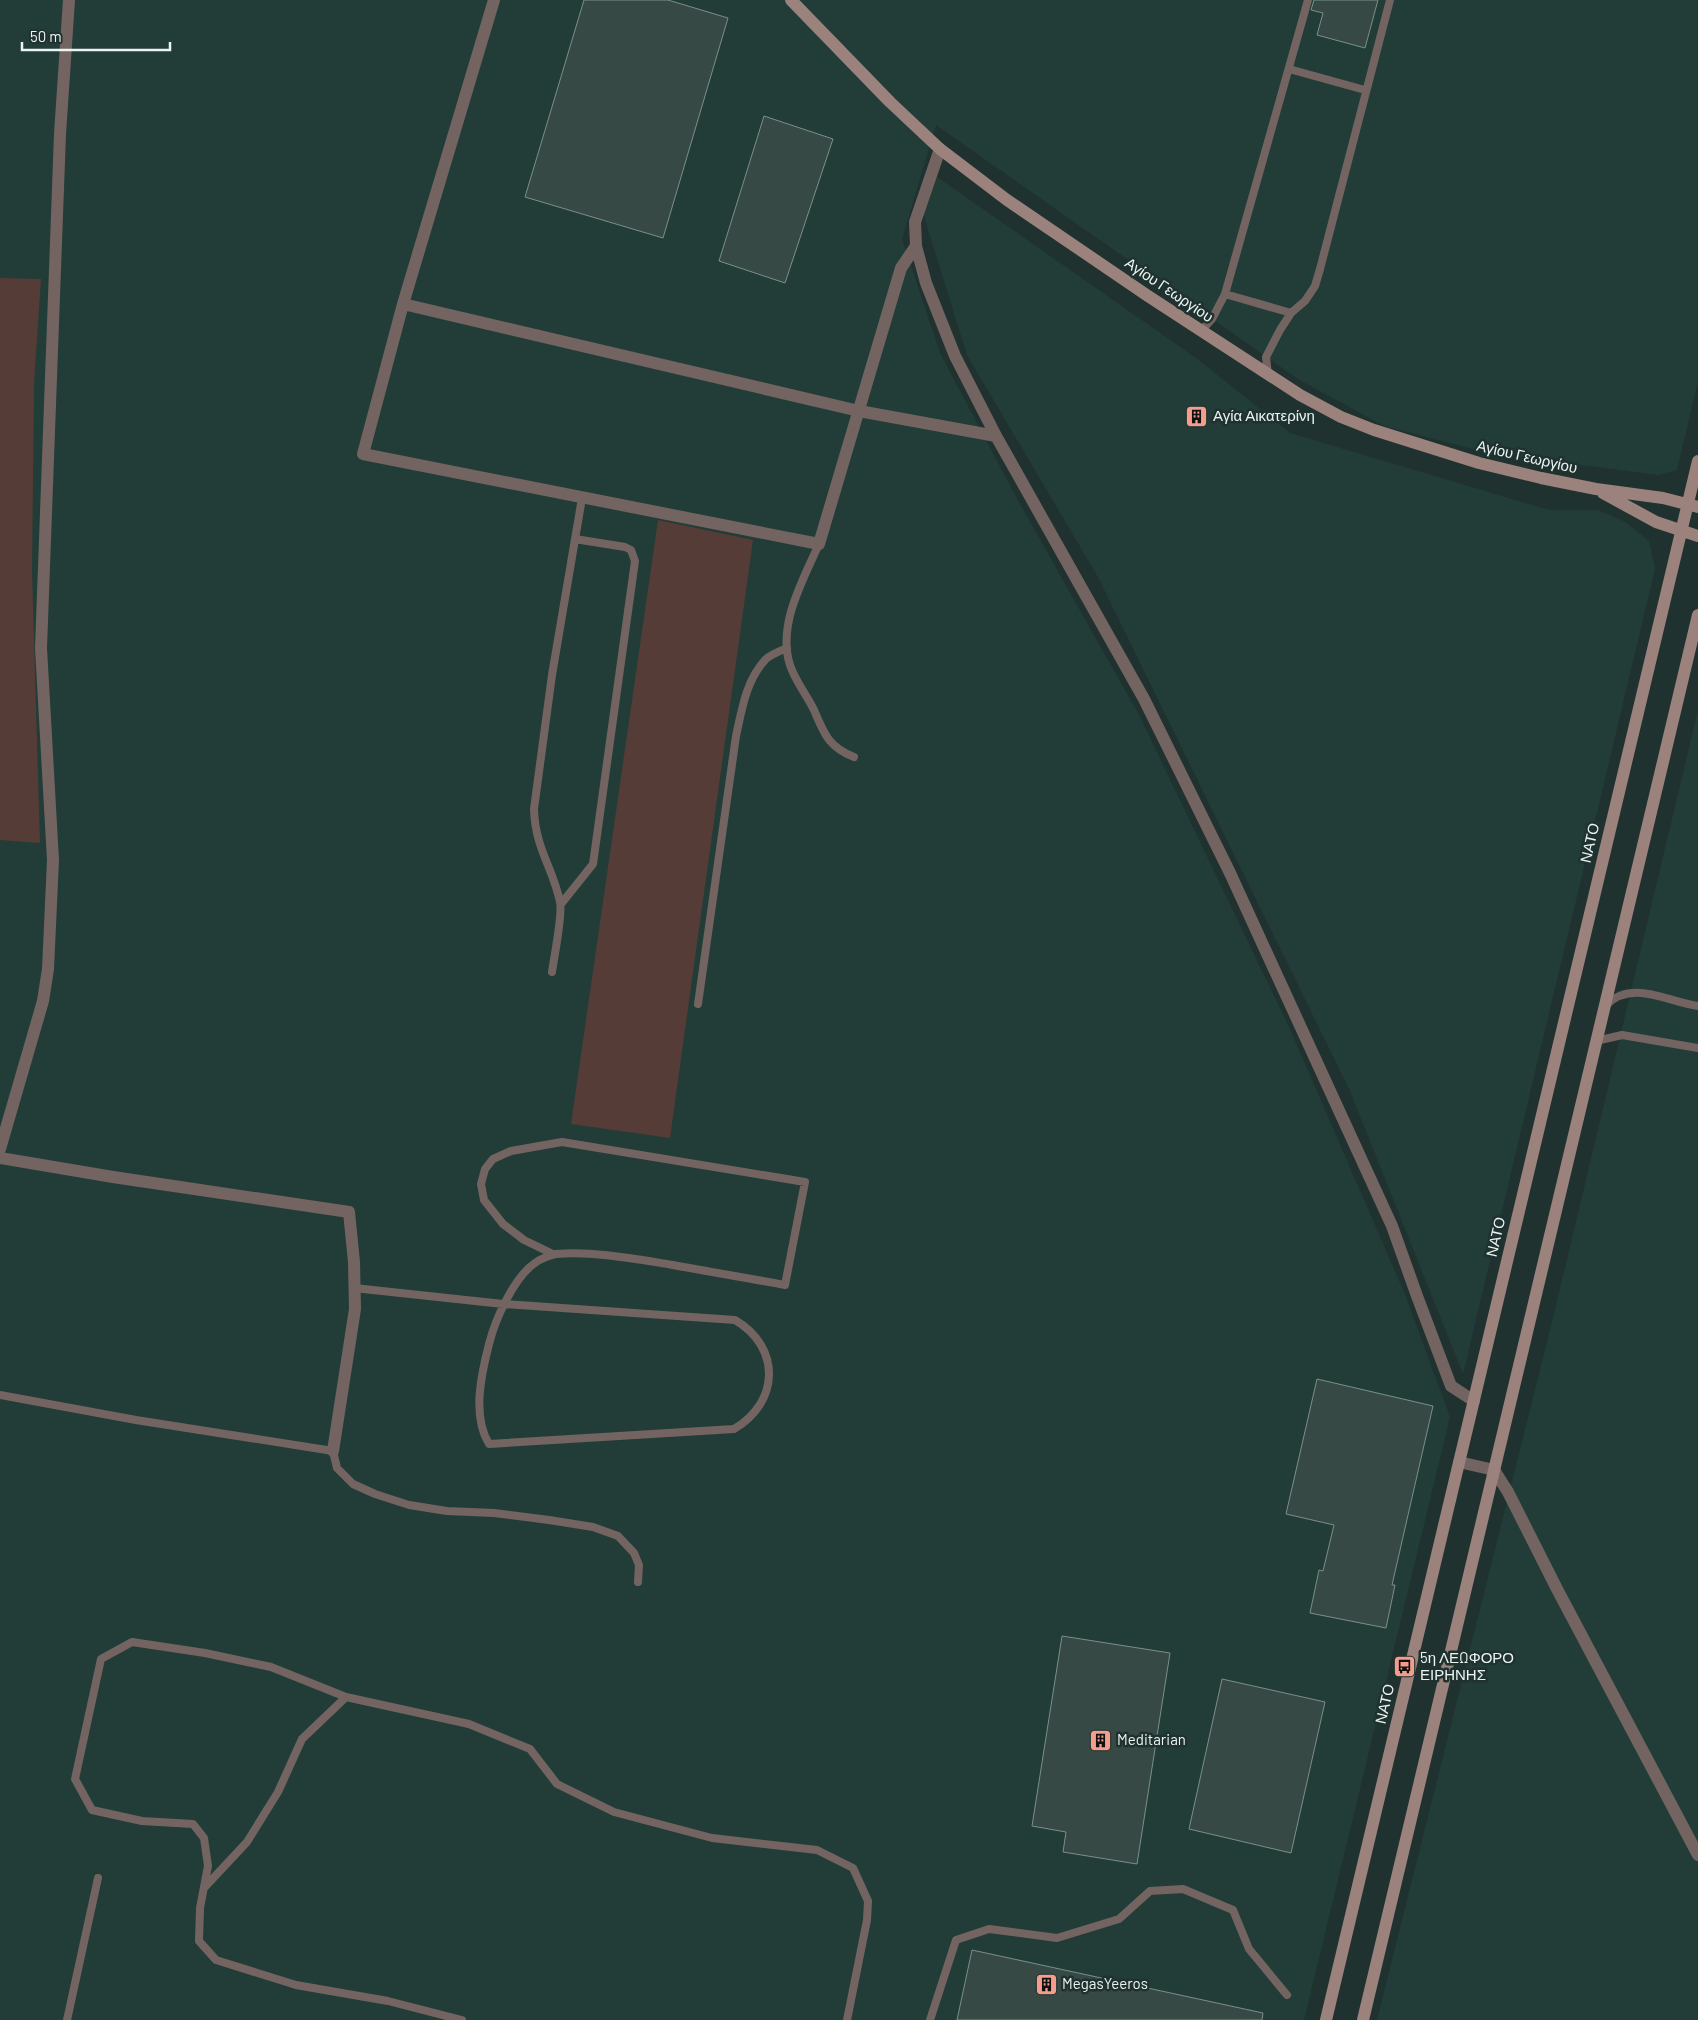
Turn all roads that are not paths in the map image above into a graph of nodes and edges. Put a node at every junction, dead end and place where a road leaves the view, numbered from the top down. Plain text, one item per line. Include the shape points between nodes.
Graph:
1 (69, 0) edge
2 (494, 0) edge
3 (791, 0) edge
4 (1308, 0) edge
5 (1390, 0) edge
6 (1289, 69) junction
7 (1366, 90) junction
8 (940, 149) junction
9 (916, 246) junction
10 (1225, 294) junction
11 (403, 304) junction
12 (1291, 313) junction
13 (1201, 331) junction
14 (1268, 376) junction
15 (859, 411) junction
16 (996, 436) junction
17 (1698, 461) edge
18 (1596, 489) junction
19 (582, 498) junction
20 (1693, 506) edge
21 (1681, 531) junction
22 (1698, 536) edge
23 (575, 539) junction
24 (819, 544) junction
25 (1698, 615) edge
26 (1696, 628) edge
27 (787, 648) junction
28 (854, 757) dead end
29 (561, 904) junction
30 (552, 972) dead end
31 (698, 1004) dead end
32 (1698, 1006) edge
33 (1604, 1007) junction
34 (1596, 1041) junction
35 (1698, 1048) edge
36 (0, 1149) edge
37 (0, 1158) edge
38 (553, 1254) junction
39 (354, 1288) junction
40 (504, 1304) junction
41 (0, 1395) edge
42 (1474, 1400) junction
43 (333, 1451) junction
44 (1459, 1462) junction
45 (1494, 1470) junction
46 (638, 1582) dead end
47 (346, 1697) junction
48 (1698, 1855) edge
49 (98, 1878) dead end
50 (203, 1888) junction
51 (1287, 1995) dead end
52 (67, 2020) edge
53 (462, 2020) edge
54 (848, 2020) edge
55 (930, 2020) edge
56 (1326, 2020) edge
57 (1362, 2020) edge

1 - 36 street via 60,134 40,648 53,860 48,969 43,1001
2 - 11 street
3 - 8 main road, Αγίου Γεωργίου
4 - 6 lane
5 - 7 lane
6 - 7 lane
6 - 10 lane
7 - 12 lane via 1315,286
8 - 9 street via 915,222
8 - 13 main road, Αγίου Γεωργίου via 1007,200
9 - 15 street via 901,268
9 - 16 street via 926,283 956,356
10 - 12 lane
10 - 13 lane via 1212,319
11 - 15 street
11 - 19 street via 363,454
12 - 14 lane via 1266,358
13 - 14 main road, Αγίου Γεωργίου
14 - 18 main road, Αγίου Γεωργίου via 1341,417 1374,430 1478,463
15 - 16 street
15 - 24 street
16 - 42 street via 1144,699 1230,873 1392,1226 1452,1386
17 - 20 main road, ΝΑΤΟ
18 - 20 main road, Αγίου Γεωργίου
18 - 21 main road, Αγίου Γεωργίου via 1648,518
19 - 23 lane
19 - 24 street
20 - 21 main road, ΝΑΤΟ
21 - 22 main road, Αγίου Γεωργίου
21 - 42 main road, ΝΑΤΟ
23 - 29 lane via 534,809 534,828 539,846
23 - 29 lane via 625,547 631,550 635,561 593,864
24 - 27 lane via 791,617
25 - 26 main road
26 - 33 main road
27 - 28 lane via 790,666 827,740 840,752
27 - 31 lane via 768,658 752,677 743,703
29 - 30 lane
32 - 33 lane via 1642,993 1615,997
33 - 34 main road
34 - 35 lane via 1622,1035
34 - 45 main road
37 - 39 street via 348,1212
38 - 38 lane via 524,1240 503,1224 484,1200 482,1184 485,1169 494,1159 511,1151 562,1142 805,1182 785,1285 642,1260 595,1254
38 - 40 lane via 534,1263
39 - 40 lane
39 - 43 street via 355,1309
40 - 40 lane via 490,1341 481,1383 482,1431 489,1444 734,1429 754,1415 766,1394 769,1369 762,1346 746,1327 735,1320
41 - 43 lane
42 - 44 main road, ΝΑΤΟ
43 - 46 lane via 337,1468 353,1484 409,1505 550,1520 593,1527 618,1536 634,1554
44 - 45 street
44 - 56 main road, ΝΑΤΟ
45 - 48 street
45 - 57 main road
47 - 50 lane via 302,1739 278,1792 247,1842
47 - 50 lane via 271,1666 132,1642 101,1659 75,1779 92,1810 142,1821 194,1824 204,1838 208,1866
47 - 54 lane via 469,1724 530,1749 557,1784 614,1812 712,1838 817,1850 853,1868 868,1901
49 - 52 lane
50 - 53 lane via 199,1941 216,1960 296,1985 388,2001
51 - 55 lane via 1249,1949 1233,1910 1183,1889 1150,1891 1119,1919 1057,1938 990,1928 956,1940

